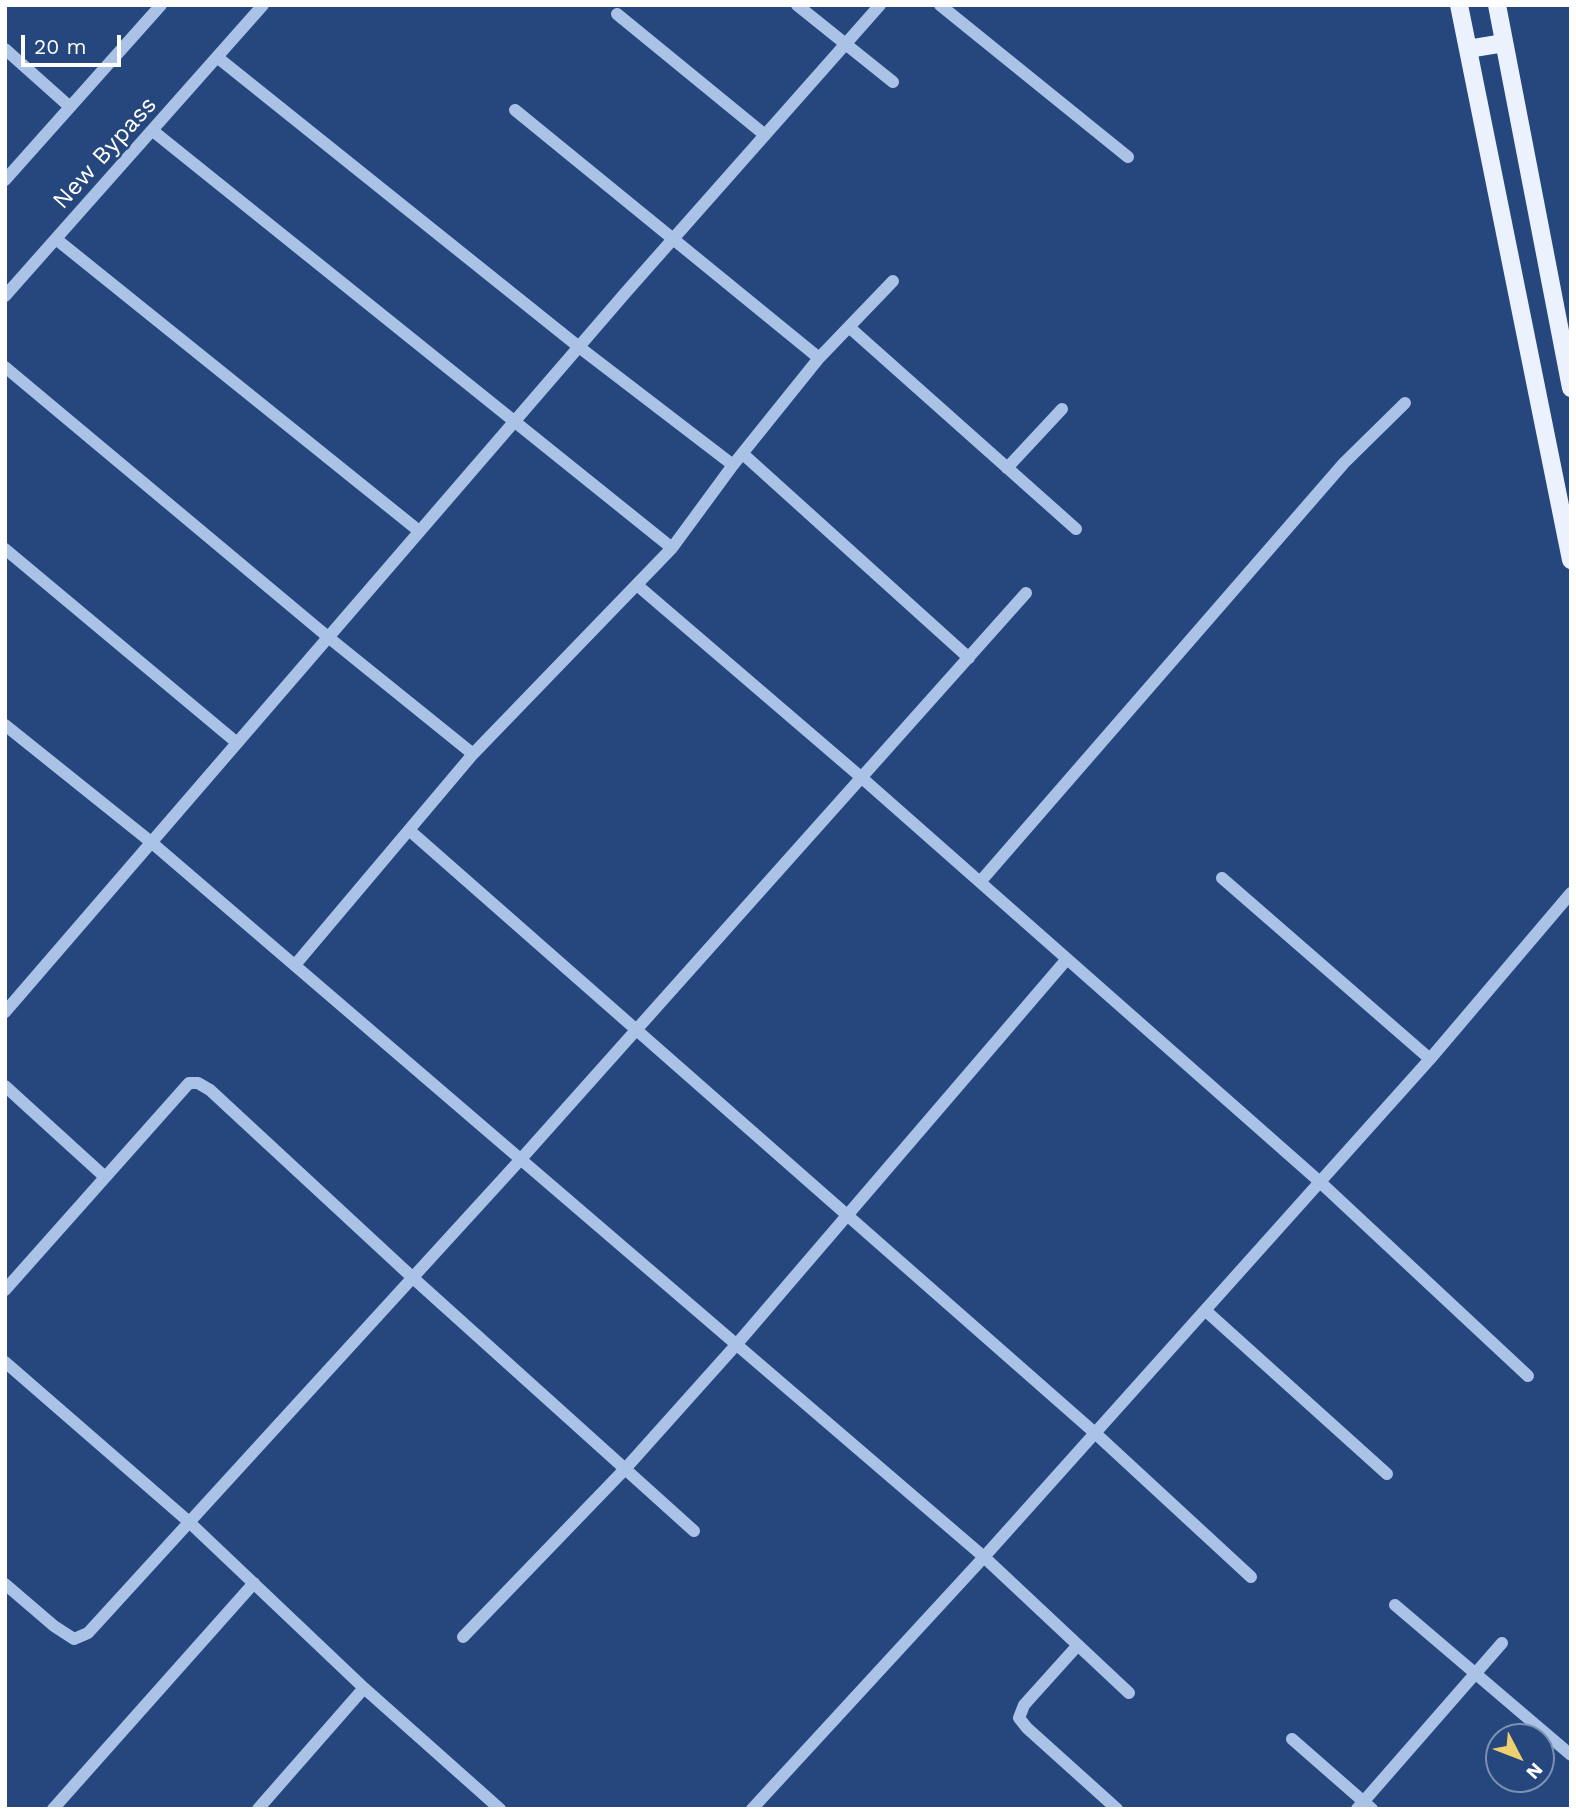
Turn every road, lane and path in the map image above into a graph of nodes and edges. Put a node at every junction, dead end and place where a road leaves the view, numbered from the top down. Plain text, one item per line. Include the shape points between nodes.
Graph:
1 (161, 5) edge
2 (263, 5) edge
3 (797, 5) edge
4 (880, 5) edge
5 (940, 5) edge
6 (1459, 5) edge
7 (1497, 5) edge
8 (617, 14) dead end
9 (1504, 43) junction
10 (846, 44) junction
11 (5, 49) edge
12 (1468, 49) junction
13 (217, 57) junction
14 (893, 82) dead end
15 (70, 107) junction
16 (515, 110) dead end
17 (152, 131) junction
18 (765, 135) junction
19 (1128, 157) dead end
20 (5, 180) edge
21 (56, 239) junction
22 (673, 239) junction
23 (893, 281) dead end
24 (5, 296) edge
25 (849, 327) junction
26 (579, 347) junction
27 (819, 358) junction
28 (5, 367) edge
29 (1571, 388) edge
30 (1405, 403) dead end
31 (1062, 410) dead end
32 (513, 422) junction
33 (743, 454) junction
34 (733, 465) junction
35 (1007, 468) junction
36 (1076, 529) dead end
37 (419, 531) junction
38 (672, 548) junction
39 (5, 549) edge
40 (1571, 560) edge
41 (638, 585) junction
42 (1026, 593) dead end
43 (328, 637) junction
44 (969, 658) junction
45 (5, 724) edge
46 (236, 743) junction
47 (473, 754) junction
48 (862, 778) junction
49 (410, 830) junction
50 (150, 842) junction
51 (1222, 878) dead end
52 (980, 882) junction
53 (1571, 893) edge
54 (1067, 959) junction
55 (295, 965) junction
56 (5, 1012) edge
57 (636, 1029) junction
58 (1430, 1059) junction
59 (5, 1086) edge
60 (521, 1159) junction
61 (105, 1177) junction
62 (1321, 1182) junction
63 (849, 1216) junction
64 (412, 1277) junction
65 (5, 1290) edge
66 (1206, 1311) junction
67 (736, 1345) junction
68 (5, 1362) edge
69 (1528, 1376) dead end
70 (1095, 1433) junction
71 (625, 1469) junction
72 (1387, 1474) dead end
73 (188, 1521) junction
74 (694, 1531) dead end
75 (984, 1558) junction
76 (1251, 1577) dead end
77 (254, 1583) junction
78 (5, 1584) edge
79 (1395, 1605) dead end
80 (463, 1637) dead end
81 (1502, 1643) dead end
82 (1078, 1645) junction
83 (1475, 1674) junction
84 (365, 1688) junction
85 (1129, 1693) dead end
86 (1292, 1739) dead end
87 (1571, 1755) edge
88 (1364, 1806) edge
89 (54, 1809) edge
90 (258, 1809) edge
91 (500, 1809) edge
92 (752, 1809) edge
93 (1117, 1809) edge

1 - 15 street
2 - 13 street, New Bypass
3 - 10 street
4 - 10 street
5 - 19 street
6 - 12 main road
7 - 9 main road
8 - 18 street
9 - 12 main road
9 - 29 main road
10 - 14 street
10 - 18 street
11 - 15 street
12 - 40 main road
13 - 17 street, New Bypass
13 - 26 street
15 - 20 street
16 - 22 street
17 - 21 street, New Bypass
17 - 32 street
18 - 22 street
21 - 24 street, New Bypass
21 - 37 street
22 - 26 street
22 - 27 street
23 - 25 street
25 - 27 street
25 - 35 street
26 - 32 street
26 - 34 street
27 - 33 street
28 - 43 street
30 - 52 street via 1344,463
31 - 35 street
32 - 37 street
32 - 38 street
33 - 34 street
33 - 44 street
34 - 38 street
35 - 36 street
37 - 43 street
38 - 41 street
39 - 46 street
41 - 47 street
41 - 48 street
42 - 44 street
43 - 46 street
43 - 47 street
44 - 48 street
45 - 50 street
46 - 50 street
47 - 49 street
48 - 52 street
48 - 57 street
49 - 55 street
49 - 57 street
50 - 55 street
50 - 56 street
51 - 58 street
52 - 54 street
53 - 58 street
54 - 62 street
54 - 63 street
55 - 60 street
57 - 60 street
57 - 63 street
58 - 62 street
59 - 61 street
60 - 64 street
60 - 67 street
61 - 64 street via 189,1083 198,1083
61 - 65 street
62 - 66 street
62 - 69 street
63 - 67 street
63 - 70 street
64 - 71 street
64 - 73 street
66 - 70 street
66 - 72 street
67 - 71 street
67 - 75 street
68 - 73 street
70 - 75 street
70 - 76 street
71 - 74 street
71 - 80 street
73 - 77 street
73 - 78 street via 88,1633 74,1639
75 - 82 street
75 - 92 street
77 - 84 street
77 - 89 street
79 - 83 street
81 - 83 street
82 - 85 street
82 - 93 street via 1024,1705 1020,1718
83 - 87 street
83 - 88 street
84 - 90 street
84 - 91 street
86 - 88 street

